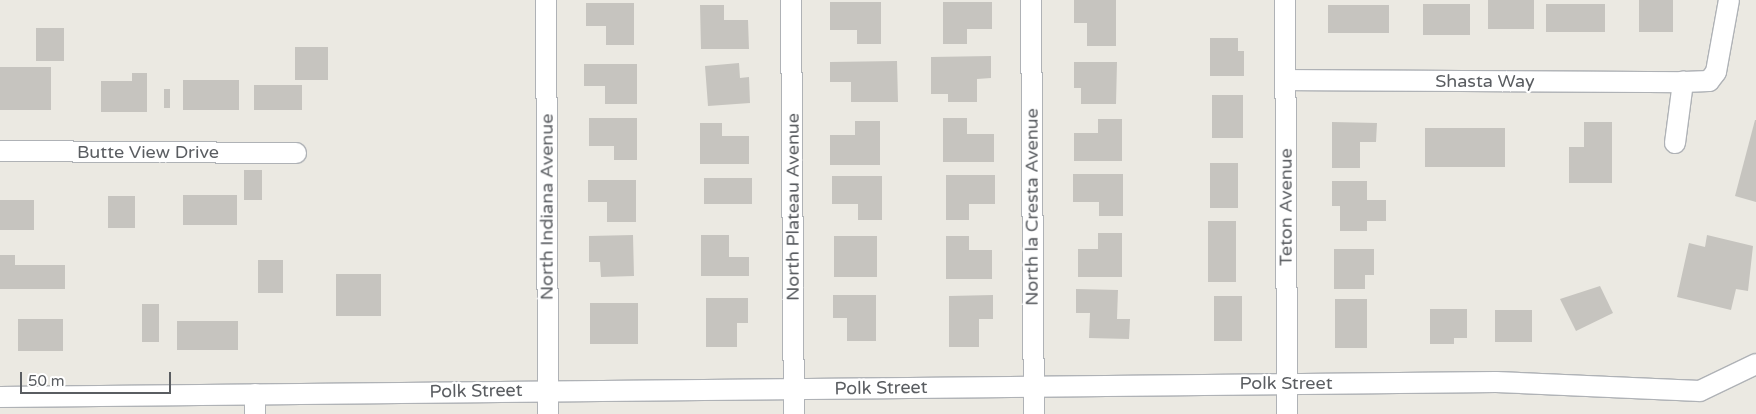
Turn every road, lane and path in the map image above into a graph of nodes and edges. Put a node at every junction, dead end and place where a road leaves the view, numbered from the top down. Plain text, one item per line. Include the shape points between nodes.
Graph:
1 (546, 0) edge
2 (791, 0) edge
3 (1031, 0) edge
4 (1286, 0) edge
5 (1729, 0) edge
6 (1286, 80) junction
7 (1683, 82) junction
8 (1675, 143) dead end
9 (0, 151) edge
10 (296, 153) dead end
11 (1756, 364) edge
12 (1287, 383) junction
13 (1034, 386) junction
14 (794, 389) junction
15 (548, 390) junction
16 (255, 394) junction
17 (0, 397) edge
18 (255, 414) edge
19 (548, 414) edge
20 (794, 414) edge
21 (1034, 414) edge
22 (1287, 414) edge

1 - 15 street, North Indiana Avenue
2 - 14 street, North Plateau Avenue
3 - 13 street, North la Cresta Avenue
4 - 6 street, Teton Avenue
5 - 7 street, Shasta Way via 1716,72 1709,81
6 - 7 street, Shasta Way
6 - 12 street, Teton Avenue
7 - 8 street
9 - 10 street, Butte View Drive
11 - 12 street, Polk Street via 1700,392 1496,382
12 - 13 street, Polk Street
12 - 22 street, Teton Avenue
13 - 14 street, Polk Street
13 - 21 street, North la Cresta Avenue
14 - 15 street, Polk Street
14 - 20 street, North Plateau Avenue
15 - 16 street, Polk Street
15 - 19 street, North Indiana Avenue
16 - 17 street, Polk Street
16 - 18 street

